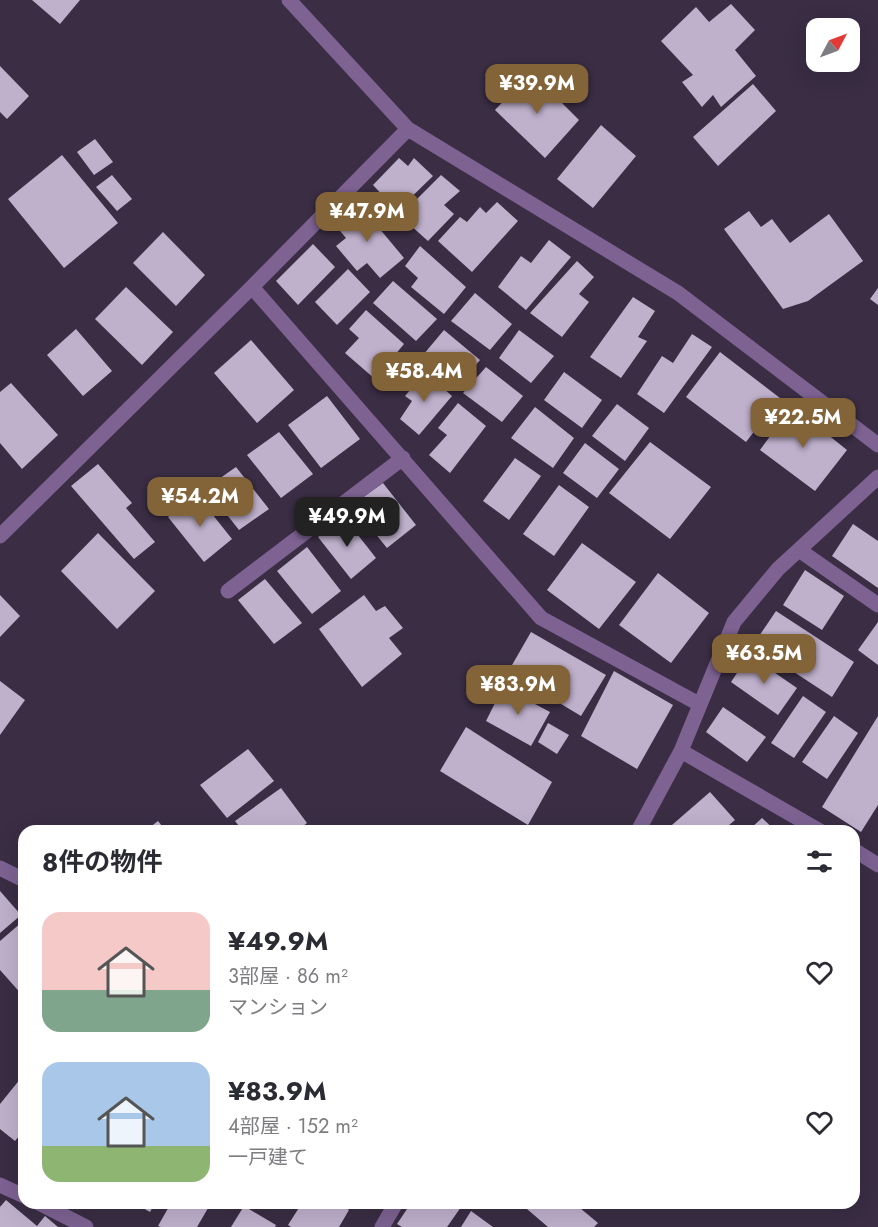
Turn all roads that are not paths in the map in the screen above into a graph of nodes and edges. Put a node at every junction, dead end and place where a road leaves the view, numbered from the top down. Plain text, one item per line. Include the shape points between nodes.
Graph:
1 (289, 0) edge
2 (408, 129) junction
3 (252, 287) junction
4 (878, 445) edge
5 (403, 458) junction
6 (878, 477) edge
7 (0, 536) edge
8 (799, 550) junction
9 (228, 591) dead end
10 (878, 604) edge
11 (699, 704) junction
12 (681, 751) junction
13 (641, 825) edge
14 (810, 825) edge
15 (860, 854) edge
16 (878, 865) edge
17 (0, 868) edge
18 (18, 877) edge
19 (0, 1185) edge
20 (18, 1193) edge
21 (51, 1209) edge
22 (392, 1209) edge
23 (86, 1227) edge
24 (382, 1227) edge

1 - 2 street
2 - 3 street
2 - 4 street via 678,293
3 - 5 street
3 - 7 street
5 - 9 street
5 - 11 street via 541,618
6 - 8 street
8 - 10 street
8 - 11 street via 734,622
11 - 12 street
12 - 13 street
12 - 14 street
15 - 16 street
17 - 18 street
19 - 20 street
21 - 23 street
22 - 24 street

